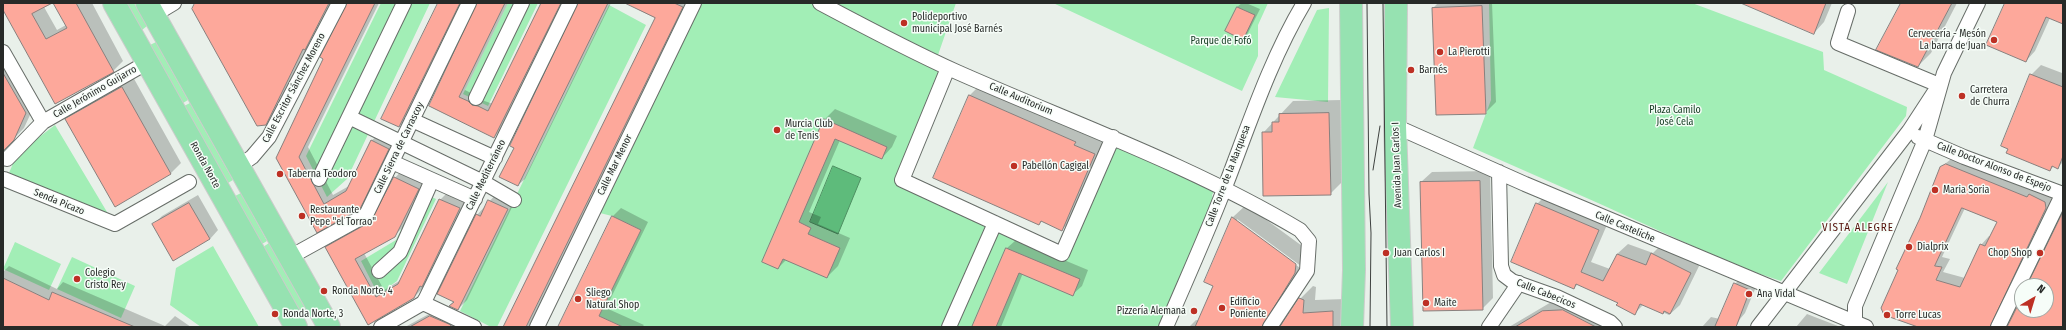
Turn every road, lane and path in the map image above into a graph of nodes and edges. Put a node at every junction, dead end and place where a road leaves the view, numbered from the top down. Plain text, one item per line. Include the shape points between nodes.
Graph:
1 (114, 3) edge
2 (174, 3) edge
3 (339, 3) edge
4 (404, 3) edge
5 (469, 3) edge
6 (522, 3) edge
7 (570, 3) edge
8 (694, 3) edge
9 (820, 3) edge
10 (1294, 3) edge
11 (1304, 3) edge
12 (1396, 3) edge
13 (1978, 3) edge
14 (1350, 4) edge
15 (151, 9) edge
16 (1848, 11) dead end
17 (1290, 25) junction
18 (3, 52) edge
19 (148, 62) junction
20 (948, 68) junction
21 (1939, 85) junction
22 (476, 98) dead end
23 (349, 117) junction
24 (412, 120) junction
25 (43, 122) junction
26 (1395, 126) junction
27 (1909, 131) junction
28 (1113, 136) junction
29 (1925, 140) junction
30 (402, 142) junction
31 (5, 158) edge
32 (495, 158) junction
33 (392, 162) junction
34 (239, 166) junction
35 (1499, 172) junction
36 (319, 179) dead end
37 (432, 180) junction
38 (4, 181) edge
39 (189, 182) dead end
40 (483, 182) junction
41 (1225, 189) junction
42 (2063, 193) edge
43 (475, 199) junction
44 (514, 200) dead end
45 (995, 223) junction
46 (290, 257) junction
47 (379, 271) dead end
48 (1519, 283) junction
49 (1784, 294) junction
50 (423, 303) junction
51 (1859, 326) edge
52 (296, 327) edge
53 (329, 327) edge
54 (381, 327) edge
55 (474, 327) edge
56 (536, 327) edge
57 (949, 327) edge
58 (1166, 327) edge
59 (1270, 327) edge
60 (1352, 327) edge
61 (1402, 327) edge
62 (1489, 327) edge
63 (1615, 327) edge
64 (1758, 327) edge
65 (1998, 327) edge

1 - 19 main road, Ronda Norte
2 - 15 street
3 - 34 street, Calle Escritor Sánchez Moreno via 269,138 252,157
4 - 23 street
5 - 24 street, Calle Sierra de Carrascoy
6 - 22 street
7 - 32 street, Calle Mediterráneo
8 - 56 street, Calle Mar Menor
9 - 20 street, Calle Auditorium
10 - 17 street, Calle Torre de la Marquesa
11 - 17 street, Calle Torre de la Marquesa
12 - 26 main road, Avenida Juan Carlos I
13 - 21 street
14 - 60 main road via 1354,270
15 - 34 main road
16 - 21 street via 1838,43
17 - 41 street, Calle Torre de la Marquesa
18 - 25 street
19 - 25 street, Calle Jerónimo Guijarro
19 - 52 main road, Ronda Norte
20 - 28 street, Calle Auditorium
20 - 45 street via 902,180
21 - 27 street
21 - 29 street
23 - 30 street
23 - 36 street
24 - 30 street, Calle Sierra de Carrascoy
24 - 32 street
25 - 31 street, Calle Jerónimo Guijarro
26 - 35 street, Calle Casteliche
26 - 61 main road, Avenida Juan Carlos I
27 - 29 street, Calle Doctor Alonso de Espejo
27 - 49 street
28 - 41 street, Calle Auditorium
28 - 45 street via 1062,254
29 - 42 street, Calle Doctor Alonso de Espejo
29 - 51 street via 1855,306
30 - 33 street, Calle Sierra de Carrascoy
30 - 40 street
31 - 38 street
32 - 40 street, Calle Mediterráneo
33 - 37 street
33 - 46 street, Calle Sierra de Carrascoy via 366,215
34 - 46 main road
35 - 48 street, Calle Cabecicos via 1501,266 1504,275
35 - 49 street, Calle Casteliche
37 - 43 street
37 - 47 street via 400,252
38 - 39 street, Senda Picazo via 115,224
40 - 43 street, Calle Mediterráneo
40 - 44 street
41 - 58 street, Calle Torre de la Marquesa
41 - 59 street, Calle Auditorium via 1300,230 1309,241 1307,271
42 - 65 street
43 - 50 street, Calle Mediterráneo
45 - 57 street
46 - 53 main road
48 - 62 street
48 - 63 street, Calle Cabecicos via 1557,297 1610,322
49 - 51 street, Calle Casteliche
49 - 64 street
50 - 54 street
50 - 55 street

